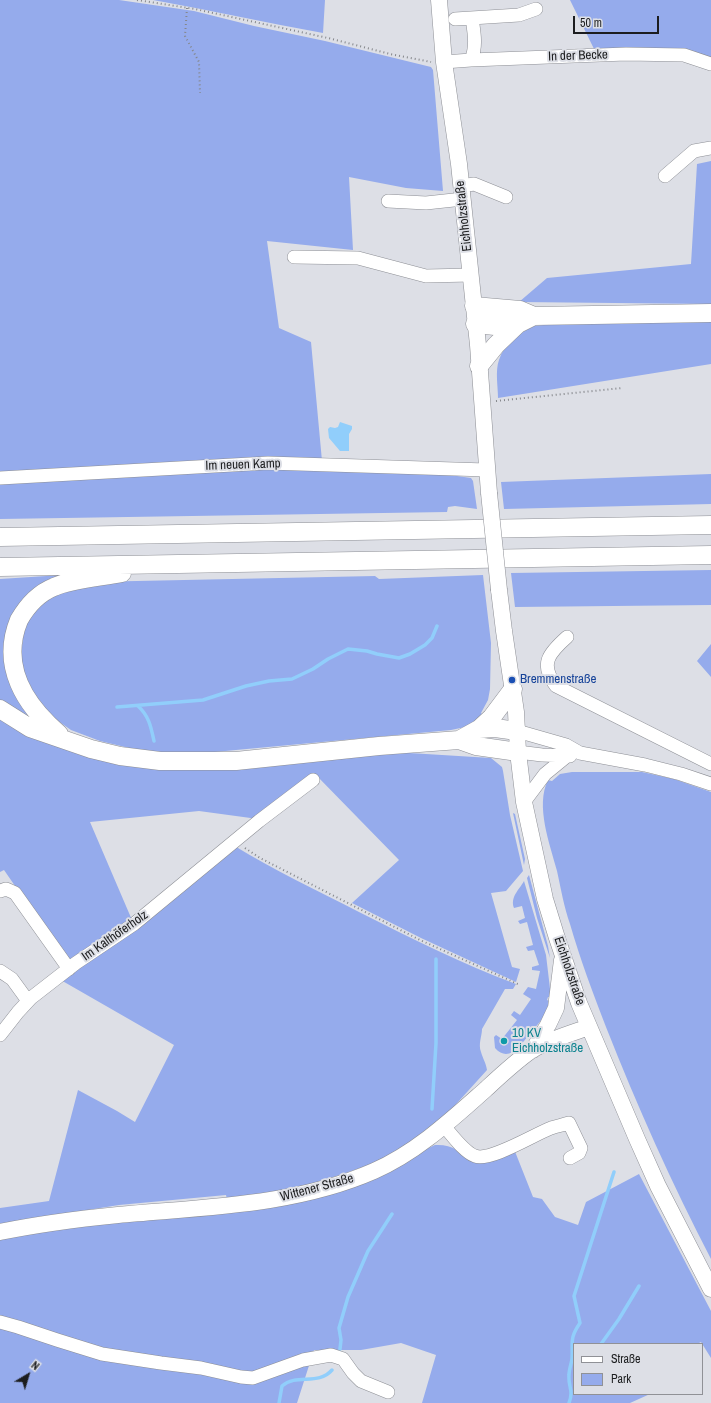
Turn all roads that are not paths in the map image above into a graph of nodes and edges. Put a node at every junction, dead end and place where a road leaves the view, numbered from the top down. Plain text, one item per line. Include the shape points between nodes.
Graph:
1 (439, 0) edge
2 (536, 9) dead end
3 (472, 18) junction
4 (455, 19) dead end
5 (471, 60) junction
6 (444, 62) junction
7 (711, 64) edge
8 (711, 148) edge
9 (665, 176) dead end
10 (462, 192) junction
11 (506, 197) dead end
12 (388, 201) dead end
13 (294, 257) dead end
14 (471, 275) junction
15 (474, 306) junction
16 (711, 313) edge
17 (534, 316) junction
18 (475, 324) junction
19 (518, 324) junction
20 (479, 366) junction
21 (486, 470) junction
22 (0, 478) edge
23 (711, 525) edge
24 (0, 537) edge
25 (711, 555) edge
26 (176, 563) junction
27 (0, 567) edge
28 (567, 637) dead end
29 (513, 689) junction
30 (0, 709) edge
31 (479, 730) junction
32 (517, 731) junction
33 (66, 740) junction
34 (459, 740) junction
35 (518, 752) junction
36 (574, 755) junction
37 (711, 764) edge
38 (313, 780) dead end
39 (711, 784) edge
40 (524, 802) junction
41 (0, 891) edge
42 (562, 954) junction
43 (69, 969) junction
44 (0, 971) edge
45 (28, 1001) junction
46 (589, 1027) junction
47 (0, 1035) edge
48 (533, 1050) junction
49 (444, 1126) junction
50 (570, 1158) dead end
51 (0, 1232) edge
52 (711, 1289) edge
53 (0, 1322) edge
54 (388, 1392) dead end

1 - 6 main road, Eichholzstraße
2 - 3 street via 519,15
3 - 4 street
3 - 5 street via 475,39
5 - 6 street, In der Becke
5 - 7 street, In der Becke via 626,54 684,55
6 - 10 main road, Eichholzstraße
8 - 9 street via 694,150
10 - 11 street via 474,184
10 - 12 street via 426,203
10 - 14 main road, Eichholzstraße
13 - 14 street via 358,258 426,276
14 - 15 main road, Eichholzstraße
15 - 17 highway via 520,310
15 - 18 main road, Eichholzstraße
16 - 17 highway
17 - 19 highway
18 - 19 highway
18 - 20 main road, Eichholzstraße
19 - 20 highway
20 - 21 main road, Eichholzstraße
21 - 22 street, Im neuen Kamp via 268,463
21 - 29 main road, Eichholzstraße, bridge
23 - 24 highway
25 - 26 highway
26 - 27 highway
26 - 33 highway via 53,587 25,610 15,627 11,642 9,662 16,685 30,706
28 - 37 street via 549,655 549,677 556,686
29 - 31 highway
29 - 32 main road, Eichholzstraße
30 - 33 highway via 30,728
31 - 32 highway via 495,728
31 - 34 highway
32 - 35 main road, Eichholzstraße
32 - 36 street via 566,745
33 - 34 highway via 120,756 192,762 236,761 371,746
34 - 35 highway via 476,746
35 - 36 street
35 - 40 main road, Eichholzstraße
36 - 39 street via 645,765
36 - 40 street via 545,774
38 - 43 street, Im Kalthöferholz via 233,841 134,924
40 - 42 main road, Eichholzstraße via 545,899
41 - 43 street via 6,889 14,893
42 - 46 main road, Eichholzstraße
42 - 48 main road via 556,1008
43 - 45 street, Im Kalthöferholz
44 - 45 street via 12,979
45 - 47 street, Im Kalthöferholz
46 - 48 main road, Wittener Straße
46 - 52 main road, Eichholzstraße via 655,1179
48 - 49 main road, Wittener Straße
49 - 50 street via 468,1153 480,1157 504,1150 569,1123 581,1148 579,1153
49 - 51 main road, Wittener Straße via 419,1145 375,1170 337,1185 293,1196 206,1208 78,1219
53 - 54 street via 102,1354 201,1368 241,1377 253,1378 303,1360 331,1355 342,1359 361,1381

